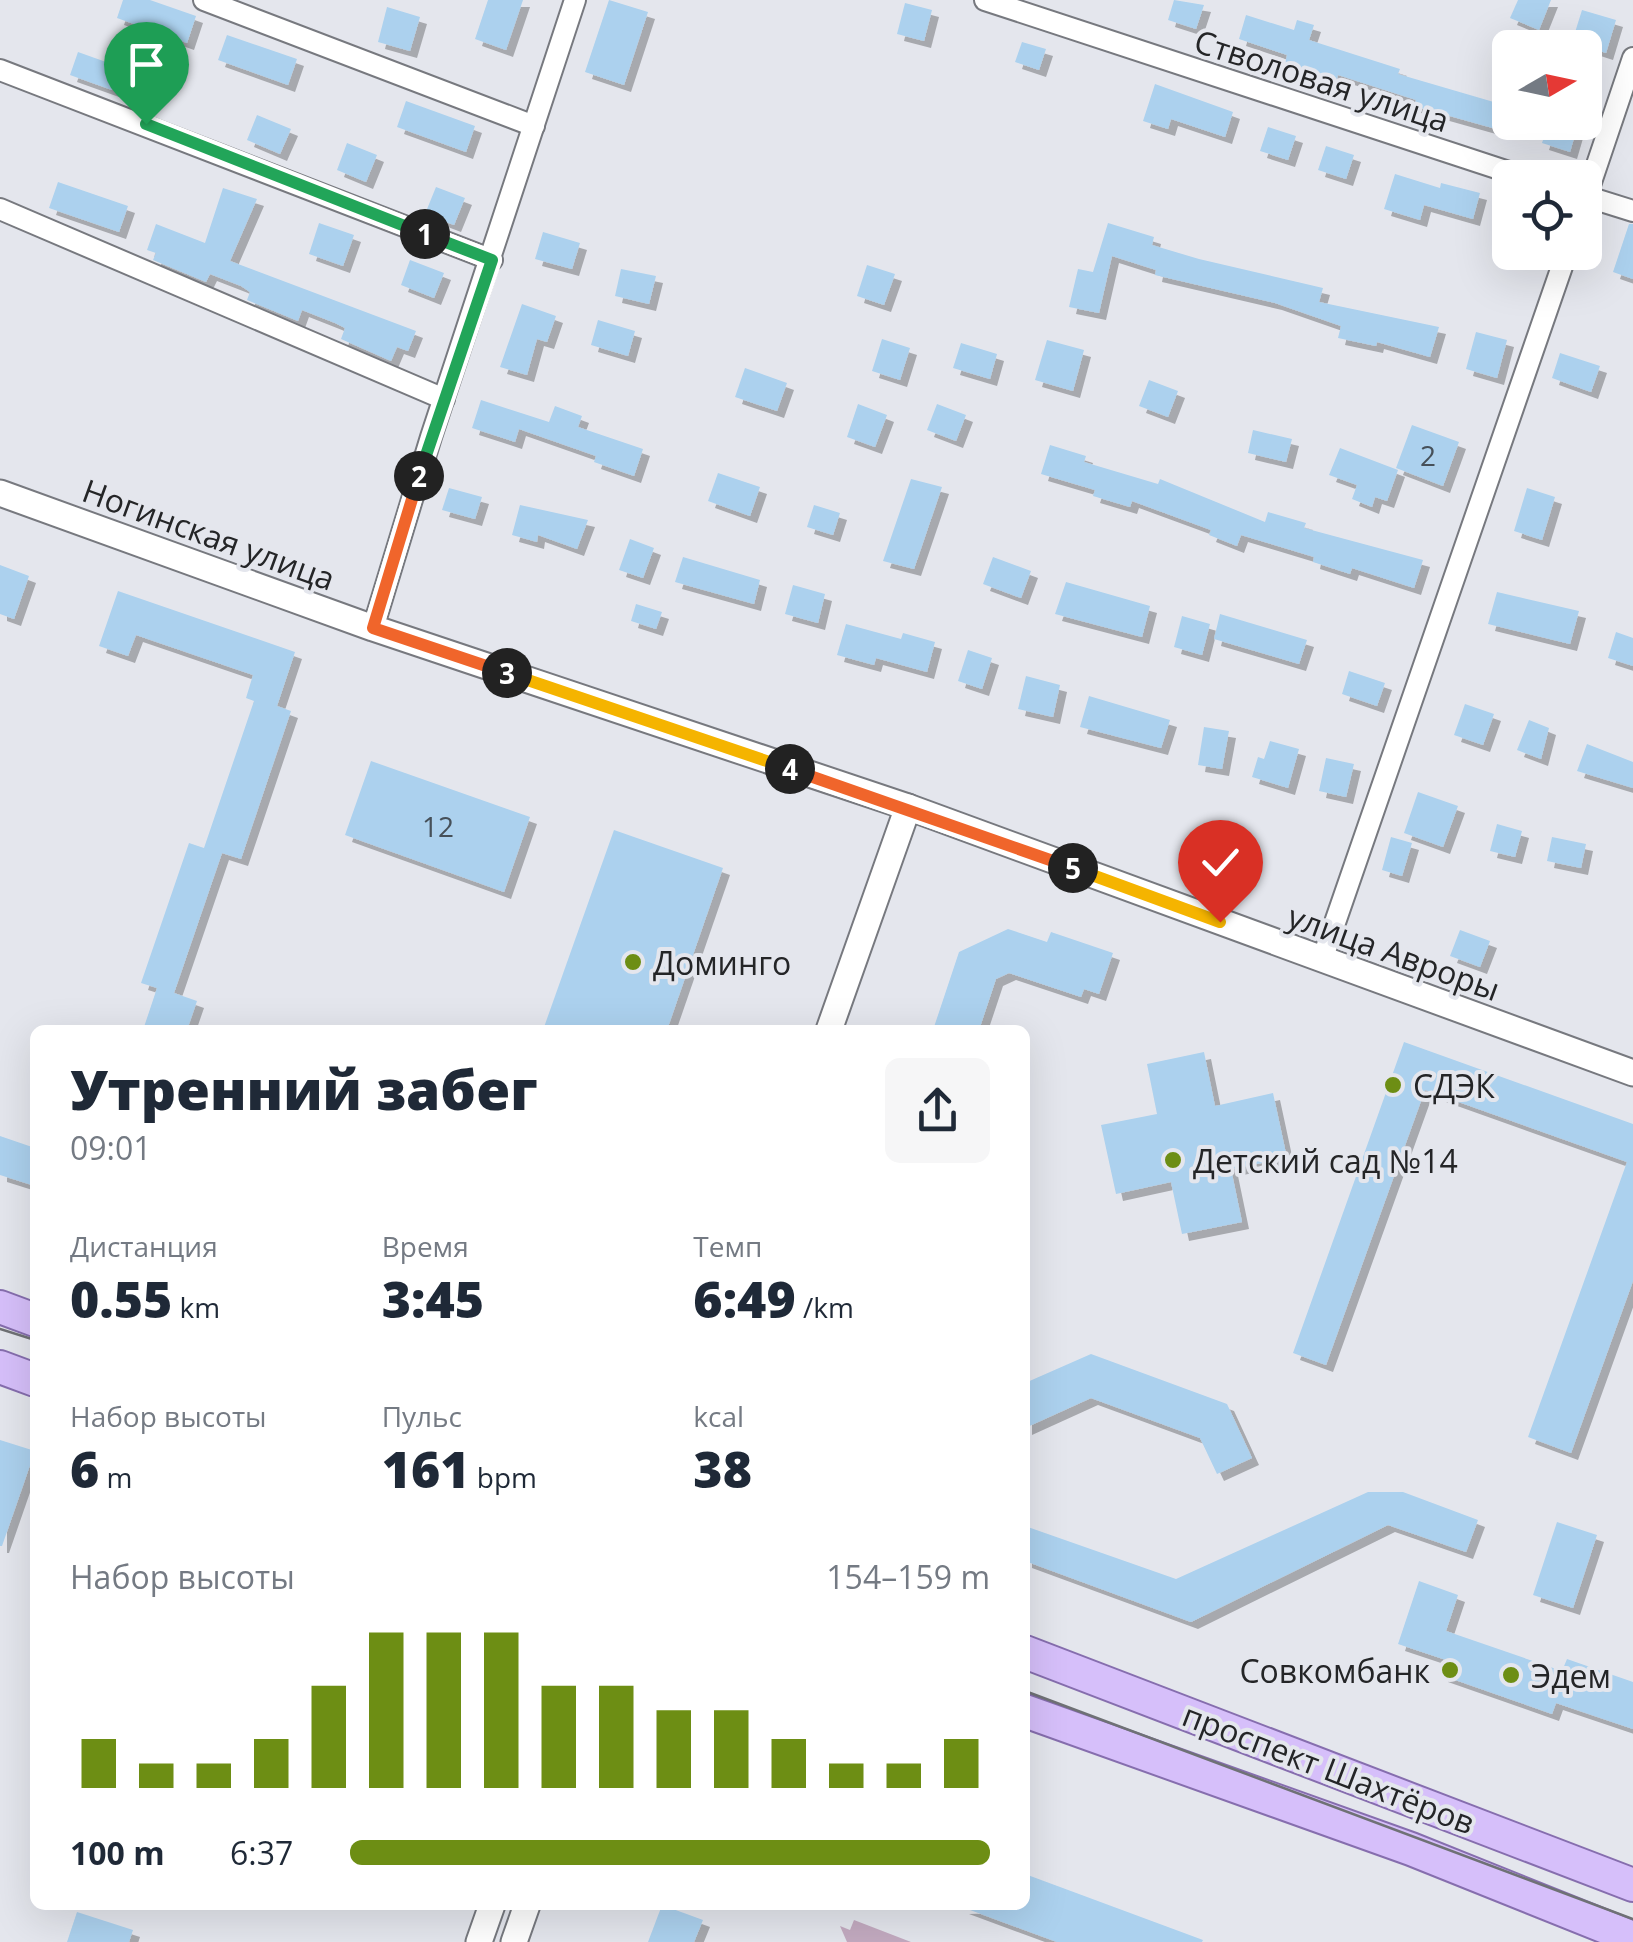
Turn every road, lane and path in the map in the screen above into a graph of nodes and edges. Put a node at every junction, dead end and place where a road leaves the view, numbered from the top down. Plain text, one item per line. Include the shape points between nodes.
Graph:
1 (204, 0) edge
2 (574, 0) edge
3 (985, 0) edge
4 (1633, 58) edge
5 (0, 70) edge
6 (534, 126) junction
7 (1598, 160) edge
8 (1492, 167) edge
9 (1602, 203) edge
10 (0, 209) edge
11 (1633, 211) edge
12 (492, 260) junction
13 (1561, 270) edge
14 (444, 399) junction
15 (0, 493) edge
16 (373, 628) junction
17 (908, 807) junction
18 (1322, 960) junction
19 (831, 1025) edge
20 (1633, 1073) edge
21 (0, 1307) edge
22 (30, 1318) edge
23 (0, 1367) edge
24 (30, 1378) edge
25 (1030, 1654) edge
26 (1030, 1713) edge
27 (1633, 1884) edge
28 (490, 1910) edge
29 (525, 1910) edge
30 (1633, 1938) edge
31 (479, 1942) edge
32 (514, 1942) edge

1 - 6 street
2 - 6 street
3 - 8 street, Стволовая улица
4 - 7 street
5 - 12 street
6 - 12 street
9 - 11 street
10 - 14 street
12 - 14 street
13 - 18 street
14 - 16 street
15 - 16 street, Ногинская улица
16 - 17 street, Ногинская улица
17 - 18 street, улица Авроры
17 - 19 street
18 - 20 street, улица Авроры
21 - 22 main road
23 - 24 main road
25 - 27 main road, проспект Шахтёров
26 - 30 main road, проспект Шахтёров via 1411,1849
28 - 31 street
29 - 32 street

